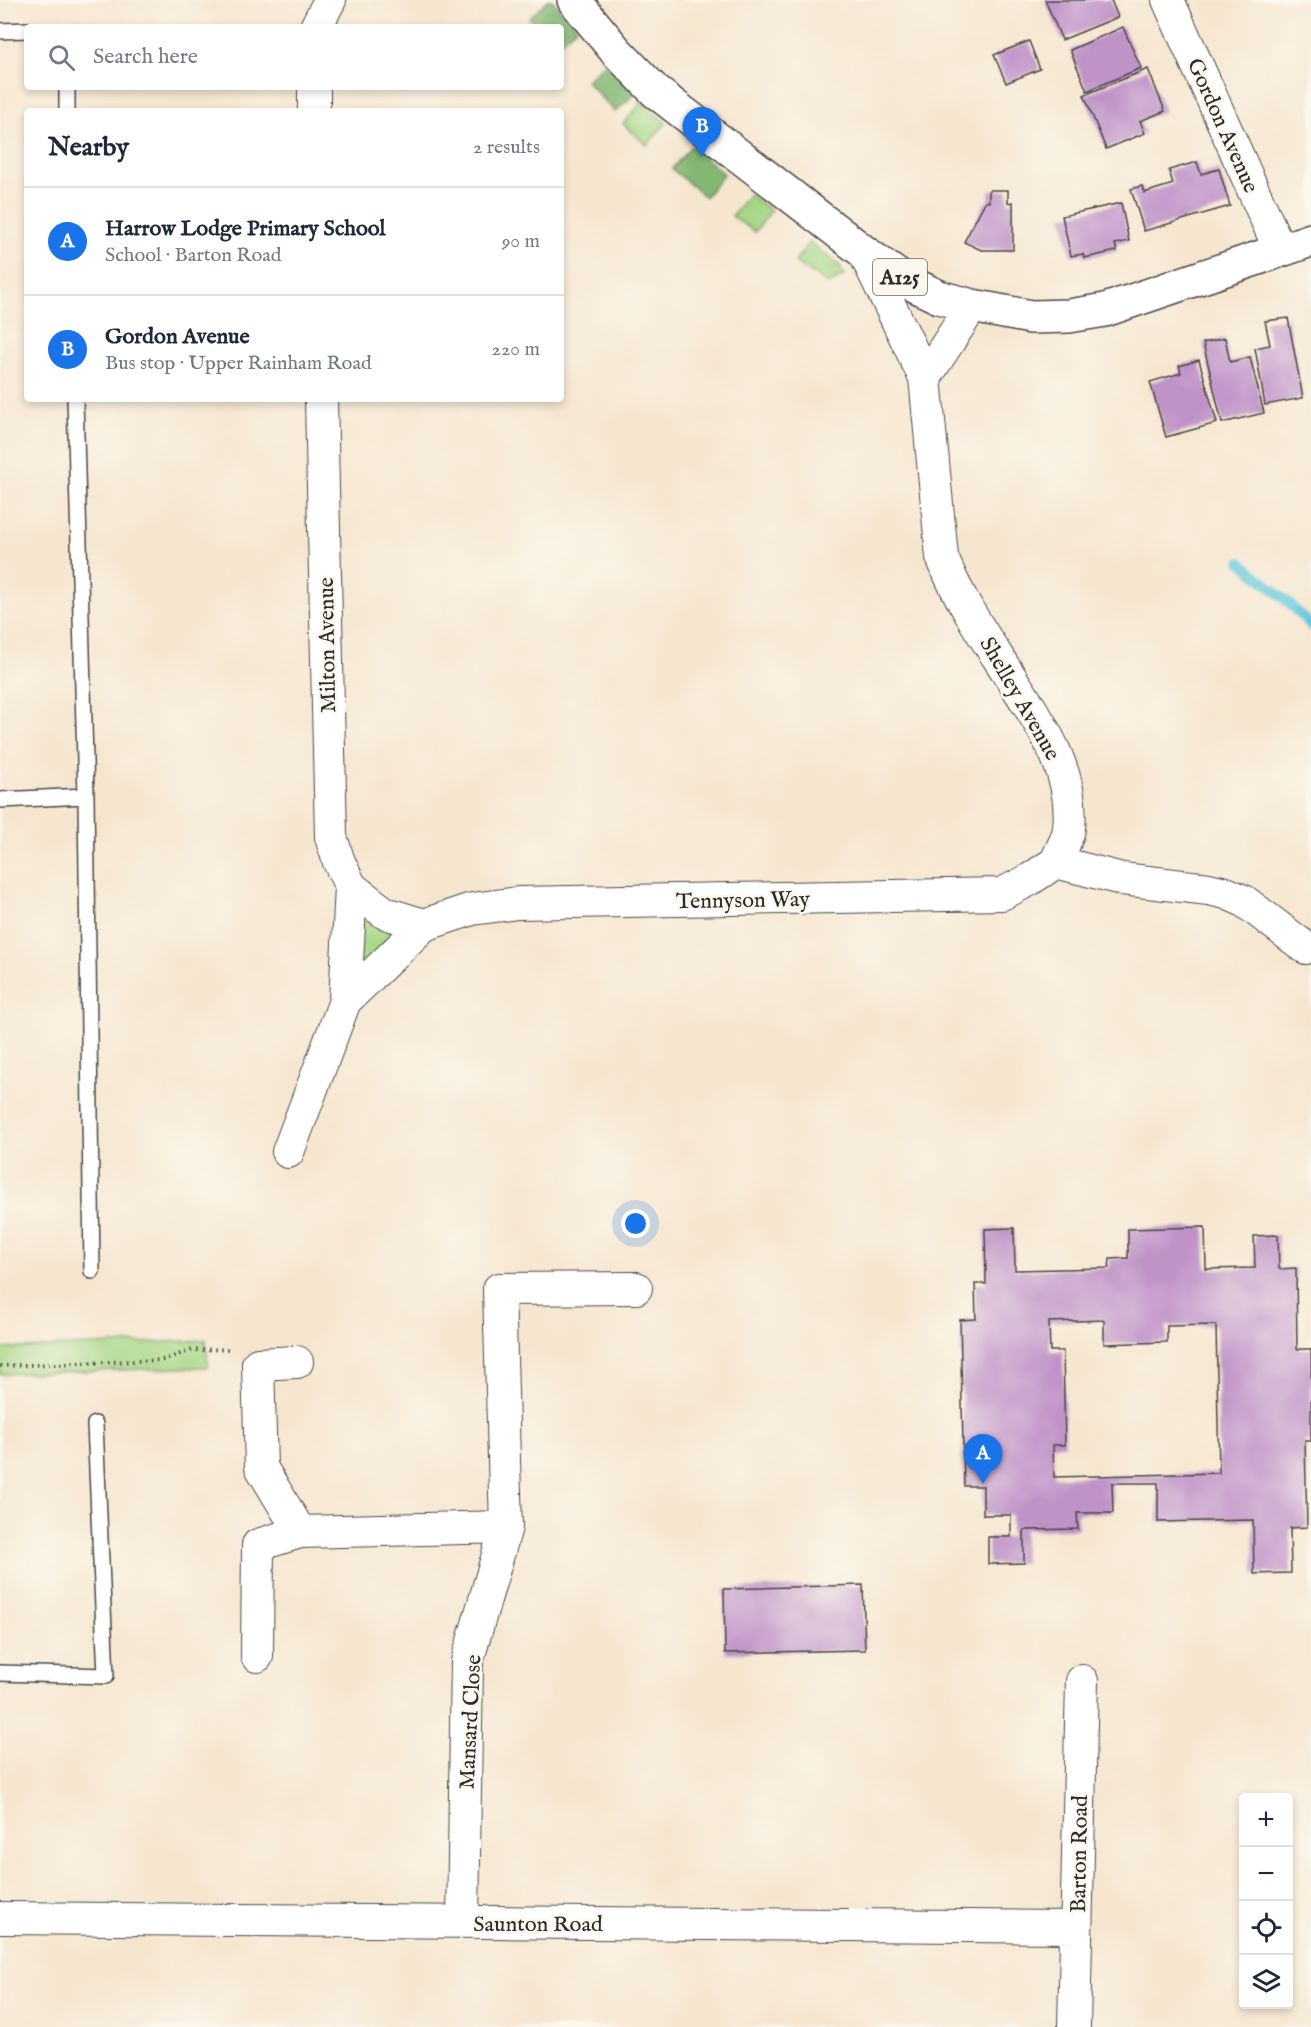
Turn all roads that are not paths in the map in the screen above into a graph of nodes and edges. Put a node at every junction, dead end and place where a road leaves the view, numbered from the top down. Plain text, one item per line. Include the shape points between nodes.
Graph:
1 (330, 0) edge
2 (574, 0) edge
3 (1168, 0) edge
4 (318, 24) edge
5 (24, 30) edge
6 (0, 31) edge
7 (67, 90) edge
8 (314, 90) edge
9 (67, 108) edge
10 (314, 108) edge
11 (1311, 240) edge
12 (1280, 250) junction
13 (864, 252) junction
14 (972, 306) junction
15 (925, 378) junction
16 (75, 402) edge
17 (321, 402) edge
18 (86, 796) junction
19 (0, 800) edge
20 (1056, 862) junction
21 (351, 887) junction
22 (424, 925) junction
23 (1306, 948) dead end
24 (345, 1002) junction
25 (288, 1152) dead end
26 (92, 1270) dead end
27 (636, 1288) dead end
28 (297, 1362) dead end
29 (95, 1424) dead end
30 (507, 1527) junction
31 (300, 1532) junction
32 (257, 1656) dead end
33 (0, 1673) edge
34 (1082, 1681) dead end
35 (0, 1918) edge
36 (463, 1922) junction
37 (1076, 1927) junction
38 (1074, 2027) edge

1 - 4 street
2 - 13 main road, A125 via 655,91
3 - 12 street, Gordon Avenue
5 - 6 lane
7 - 9 lane
8 - 10 street
11 - 12 main road, A125
12 - 14 main road, A125 via 1105,310 1031,317
13 - 14 main road, A125 via 902,279 939,297
13 - 15 street, Shelley Avenue
14 - 15 street
15 - 20 street, Shelley Avenue via 942,557 953,585 1045,732 1060,763 1069,797 1069,830
16 - 18 lane
17 - 21 street, Milton Avenue via 331,837
18 - 19 lane
18 - 26 lane
20 - 22 street, Tennyson Way via 1002,894 518,903 472,909
20 - 23 street via 1122,879 1227,893 1244,901
21 - 22 street, Milton Avenue via 386,913
21 - 24 street, Milton Avenue
22 - 24 street, Milton Avenue
24 - 25 street, Milton Avenue
27 - 30 street, Mansard Close via 499,1289
28 - 31 street via 258,1364 261,1467
29 - 33 lane via 106,1676
30 - 31 street
30 - 36 street, Mansard Close via 467,1662
31 - 32 street via 258,1545
34 - 37 street, Barton Road
35 - 36 street, Saunton Road
36 - 37 street, Saunton Road
37 - 38 street, Barton Road

